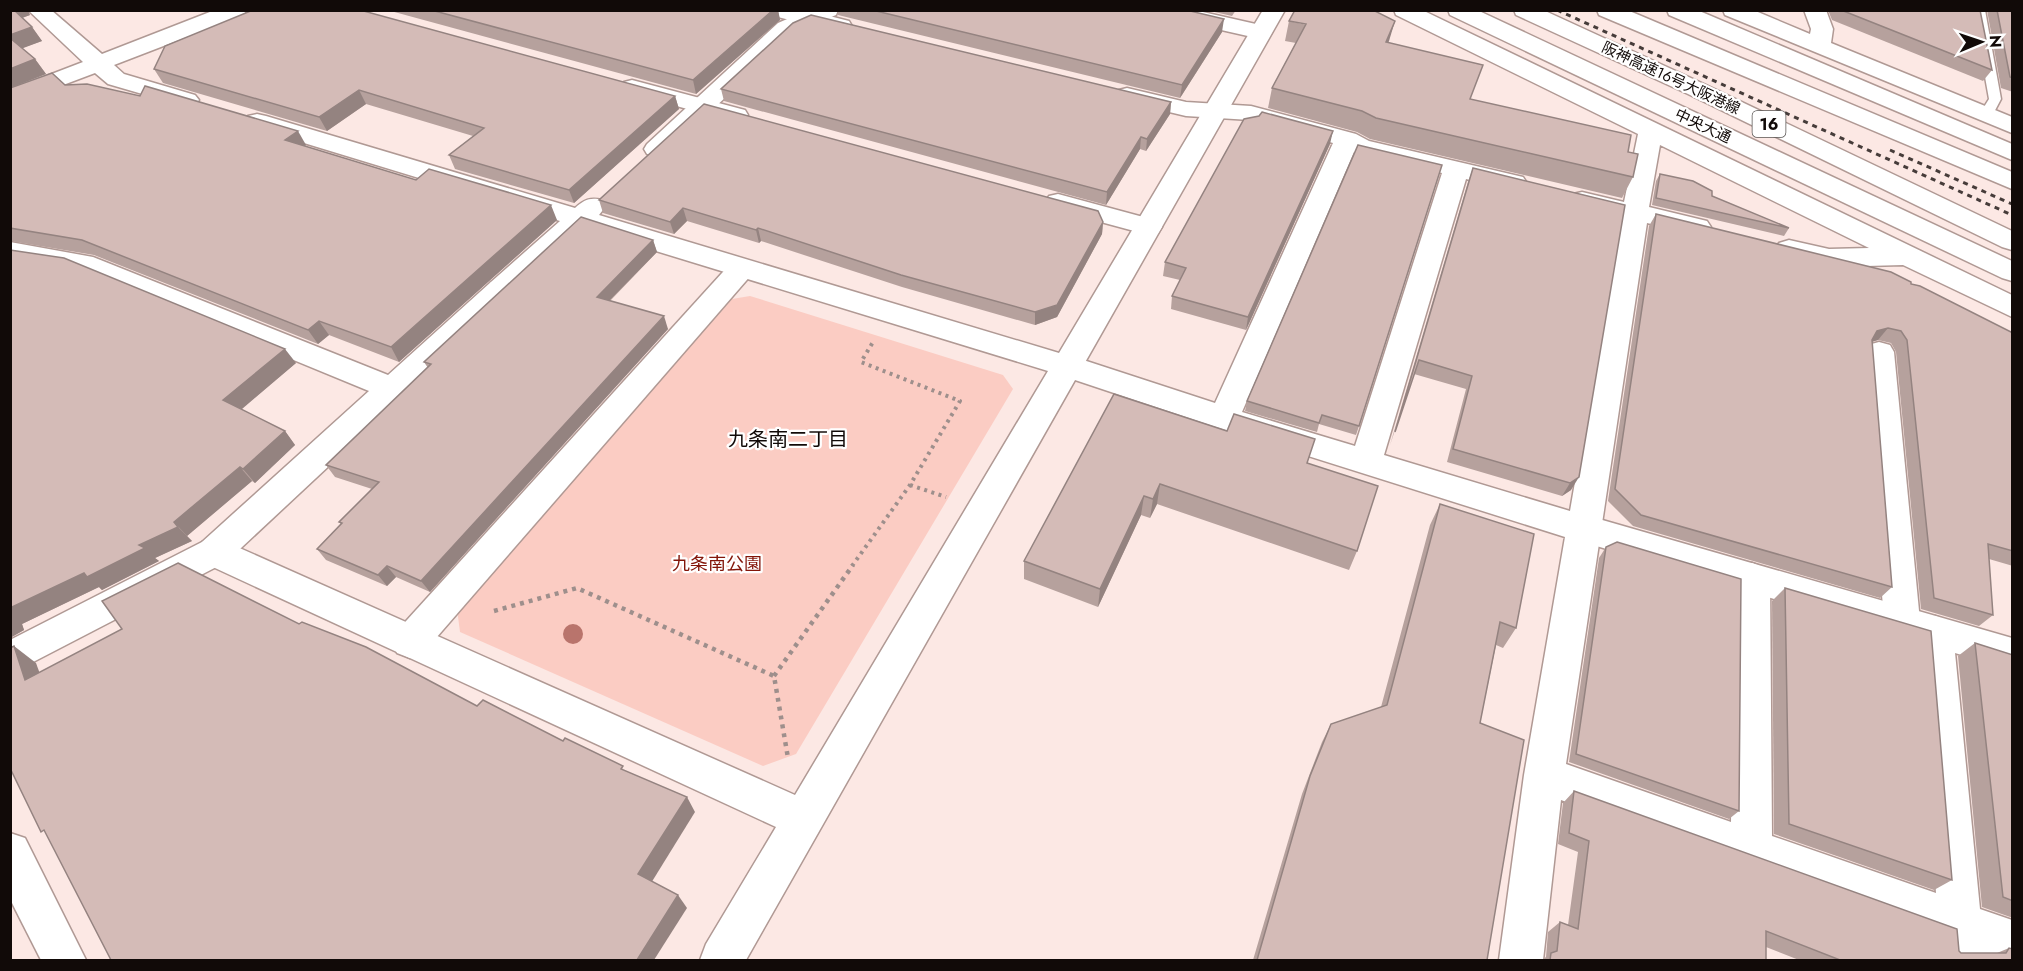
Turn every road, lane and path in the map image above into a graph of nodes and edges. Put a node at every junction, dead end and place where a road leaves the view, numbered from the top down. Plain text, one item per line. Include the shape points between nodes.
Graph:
1 (38, 10) edge
2 (236, 10) edge
3 (778, 10) edge
4 (1162, 10) edge
5 (1404, 10) edge
6 (1458, 10) edge
7 (1524, 10) edge
8 (1607, 10) edge
9 (1677, 10) edge
10 (1733, 10) edge
11 (1815, 10) edge
12 (1979, 10) edge
13 (820, 14) edge
14 (1268, 21) edge
15 (865, 31) edge
16 (1819, 46) junction
17 (97, 65) junction
18 (611, 81) edge
19 (1104, 89) edge
20 (10, 98) edge
21 (702, 106) junction
22 (1217, 111) junction
23 (1986, 115) junction
24 (759, 121) edge
25 (2013, 126) edge
26 (1651, 129) junction
27 (1347, 139) junction
28 (2013, 153) edge
29 (642, 162) edge
30 (1456, 169) junction
31 (2013, 181) edge
32 (607, 193) edge
33 (1034, 196) edge
34 (1635, 213) junction
35 (582, 217) junction
36 (1149, 227) junction
37 (1722, 233) edge
38 (2013, 241) edge
39 (1766, 243) edge
40 (10, 251) edge
41 (1908, 256) junction
42 (742, 268) junction
43 (2013, 272) edge
44 (2013, 307) edge
45 (891, 313) junction
46 (1879, 352) dead end
47 (1068, 366) junction
48 (391, 388) junction
49 (1224, 418) junction
50 (1366, 461) junction
51 (910, 485) junction
52 (955, 500) dead end
53 (1585, 529) junction
54 (214, 552) junction
55 (1752, 578) junction
56 (1918, 626) junction
57 (420, 631) junction
58 (2013, 654) edge
59 (10, 658) edge
60 (774, 676) junction
61 (789, 765) dead end
62 (1544, 776) junction
63 (804, 819) junction
64 (1751, 849) junction
65 (10, 853) edge
66 (1961, 942) edge
67 (2013, 942) edge
68 (64, 960) edge
69 (722, 960) edge
70 (1521, 960) edge

1 - 17 main road
2 - 17 main road
3 - 13 main road
4 - 14 main road
5 - 26 main road
6 - 43 main road, 中央大通
7 - 38 main road, 阪神高速16号大阪港線 / 16
8 - 31 main road, 阪神高速16号大阪港線 / 16
9 - 28 main road
10 - 16 main road
11 - 16 main road via 1822,29
12 - 23 lane via 1995,99
13 - 15 main road
13 - 21 main road via 786,28
14 - 22 main road
16 - 23 main road
17 - 20 main road
17 - 35 main road via 116,79
18 - 21 main road
19 - 22 main road via 1186,109
21 - 24 main road
21 - 29 main road
22 - 27 main road via 1251,113
22 - 36 main road
23 - 25 main road
26 - 34 main road
26 - 41 main road
27 - 30 main road via 1361,146
27 - 49 main road
30 - 34 main road
30 - 50 main road
32 - 35 main road
33 - 36 main road
34 - 37 main road
34 - 53 main road
35 - 42 main road
35 - 48 main road
36 - 47 main road
39 - 41 main road via 1829,258
40 - 48 main road via 83,263
41 - 44 main road
42 - 45 main road
42 - 57 main road
45 - 47 main road
45 - 51 path via 861,362 960,401
46 - 56 main road
47 - 49 main road
47 - 63 main road
48 - 54 main road
49 - 50 main road
50 - 53 main road
51 - 52 path
51 - 60 path
53 - 55 main road
53 - 62 main road
54 - 57 main road
54 - 59 main road
55 - 56 main road
55 - 64 main road
56 - 58 main road
56 - 66 main road
57 - 60 path via 577,588
57 - 63 main road
60 - 61 path
62 - 64 main road
62 - 70 main road
63 - 69 main road
64 - 66 main road
65 - 68 main road
66 - 67 main road

